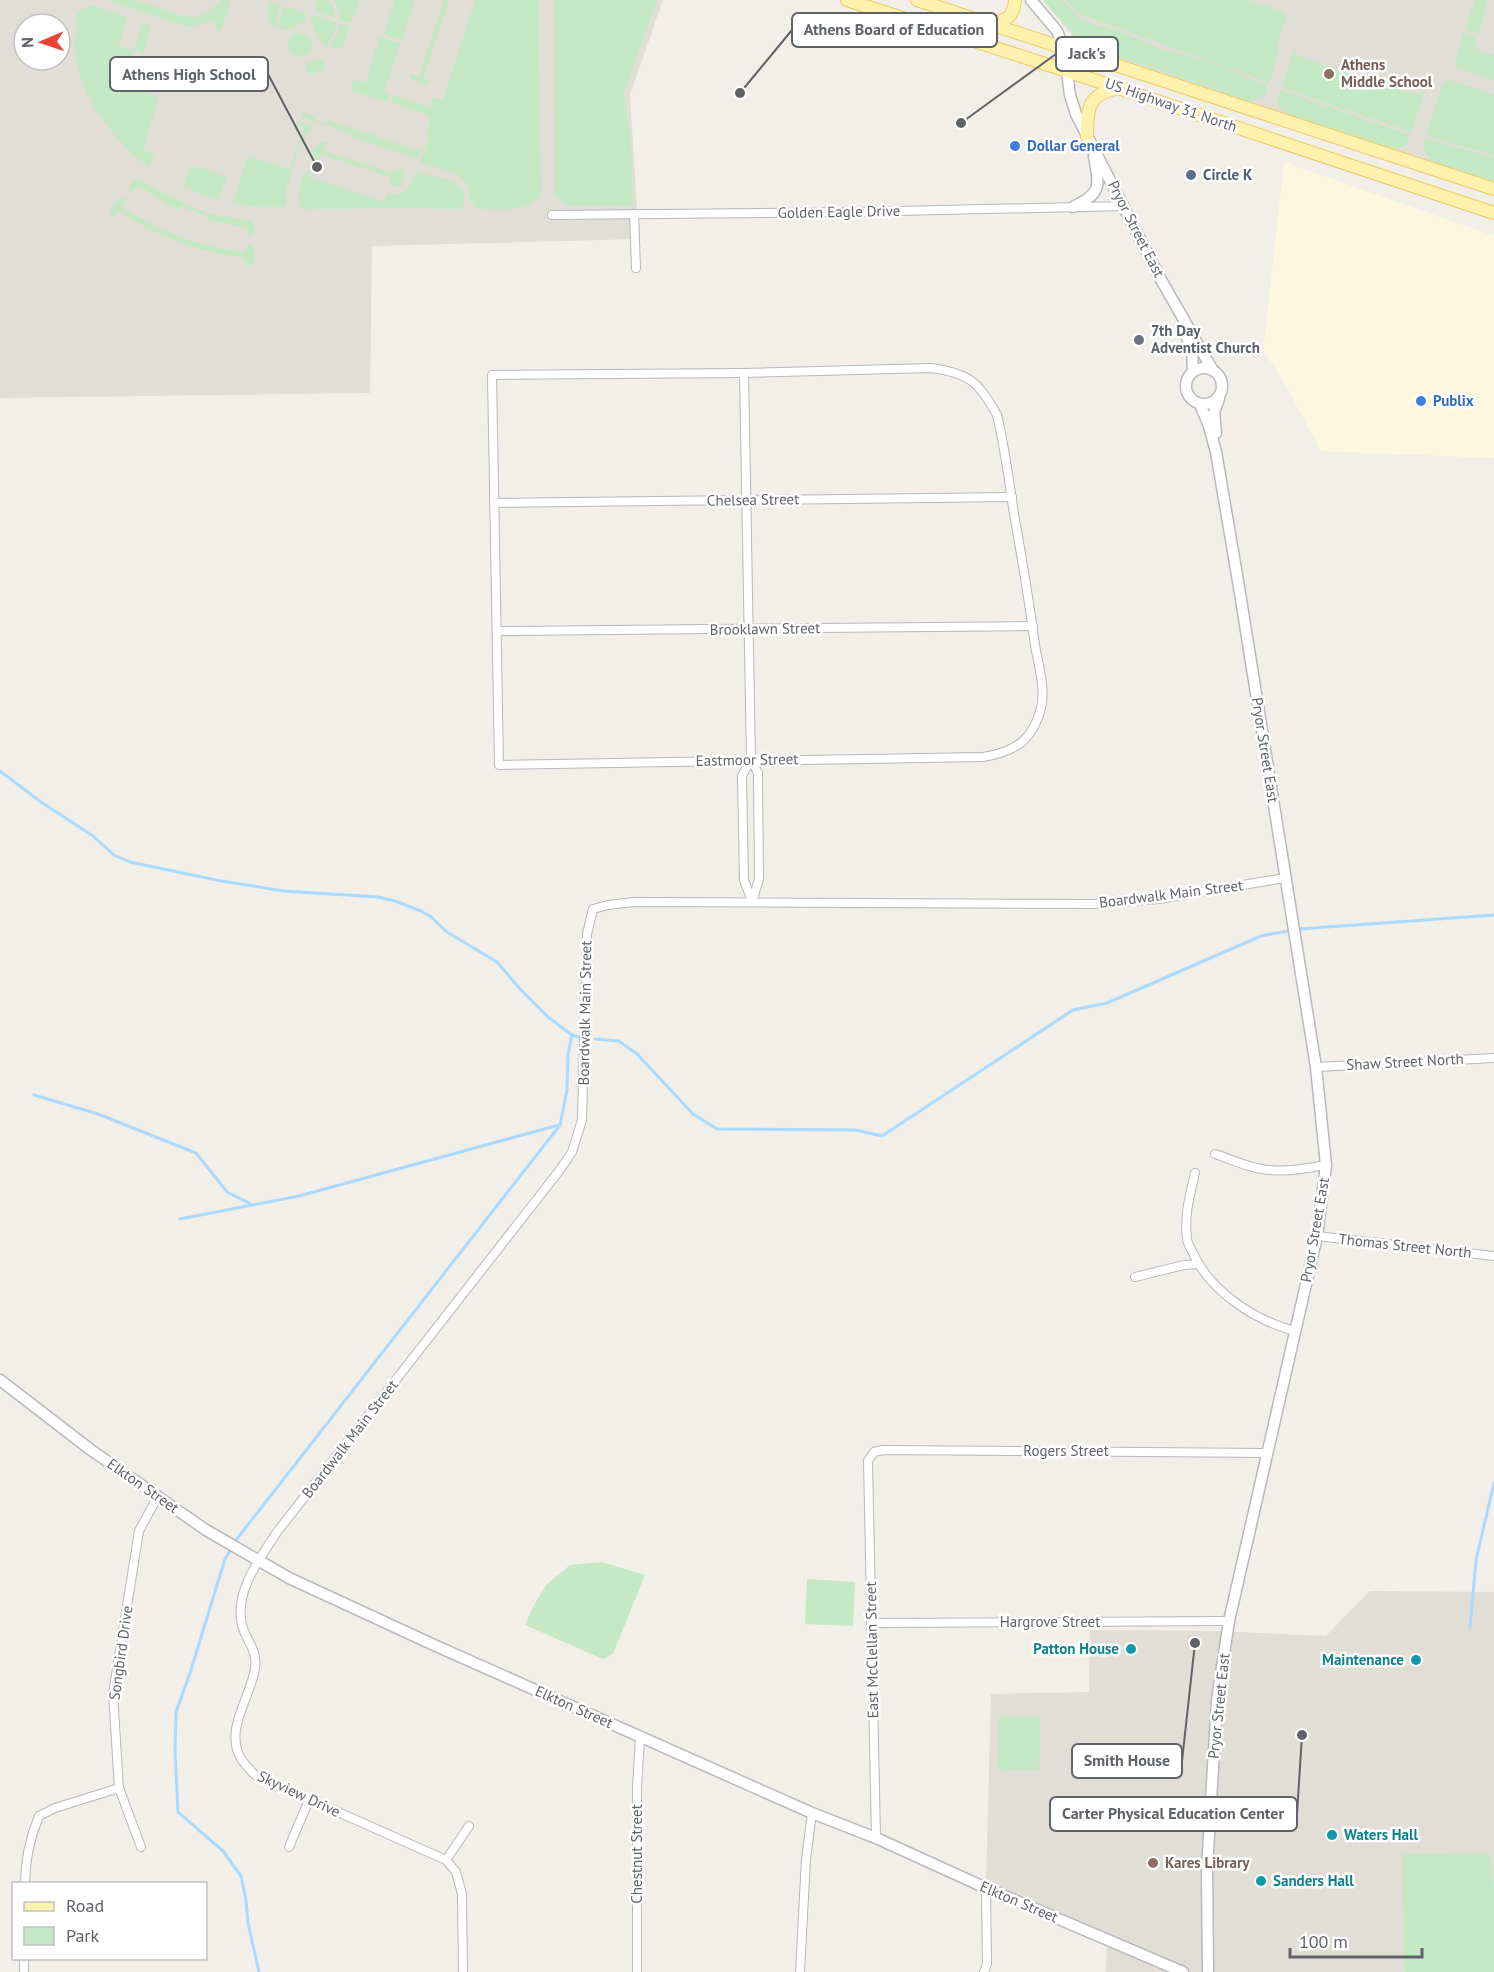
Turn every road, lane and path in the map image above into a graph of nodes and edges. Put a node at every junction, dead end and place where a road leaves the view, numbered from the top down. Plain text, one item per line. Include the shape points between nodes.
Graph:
1 (847, 0) edge
2 (917, 0) edge
3 (1015, 0) edge
4 (1031, 0) edge
5 (992, 24) junction
6 (1064, 49) junction
7 (1067, 71) junction
8 (1120, 88) junction
9 (1090, 142) junction
10 (1494, 189) edge
11 (1125, 206) junction
12 (1073, 207) junction
13 (1494, 213) edge
14 (634, 214) junction
15 (552, 215) dead end
16 (636, 268) dead end
17 (1183, 320) junction
18 (1212, 369) junction
19 (1193, 371) junction
20 (744, 373) junction
21 (1220, 396) junction
22 (1200, 404) junction
23 (1216, 452) junction
24 (1012, 497) junction
25 (747, 500) junction
26 (494, 503) junction
27 (1033, 626) junction
28 (749, 629) junction
29 (497, 632) junction
30 (751, 759) junction
31 (1285, 878) junction
32 (752, 902) junction
33 (1494, 1058) edge
34 (1316, 1067) junction
35 (1215, 1154) dead end
36 (1326, 1165) junction
37 (1195, 1173) dead end
38 (1317, 1236) junction
39 (1494, 1256) edge
40 (1198, 1264) junction
41 (1135, 1277) dead end
42 (1295, 1331) junction
43 (0, 1380) edge
44 (1268, 1453) junction
45 (868, 1461) joint
46 (158, 1496) junction
47 (259, 1561) junction
48 (1229, 1621) junction
49 (871, 1623) junction
50 (640, 1737) junction
51 (119, 1788) junction
52 (309, 1800) junction
53 (812, 1813) junction
54 (469, 1826) dead end
55 (876, 1838) junction
56 (141, 1847) dead end
57 (289, 1847) dead end
58 (446, 1860) junction
59 (25, 1882) edge
60 (987, 1888) junction
61 (463, 1972) edge
62 (637, 1972) edge
63 (800, 1972) edge
64 (984, 1972) edge
65 (1183, 1972) edge
66 (1208, 1972) edge

1 - 7 main road, US Highway 31 North
2 - 5 main road, US Highway 31 North
3 - 5 main road via 1011,15
4 - 6 street via 1056,31
5 - 6 main road, US Highway 31 North
6 - 7 street, Pryor Street East
6 - 10 main road, US Highway 31 North
7 - 8 main road, US Highway 31 North
7 - 9 street, Pryor Street East via 1071,96
8 - 9 main road via 1104,91 1093,100 1087,117
8 - 13 main road, US Highway 31 North
9 - 11 street, Pryor Street East
9 - 12 street via 1098,179 1096,191
11 - 12 street, Golden Eagle Drive
11 - 17 street, Pryor Street East
12 - 14 street, Golden Eagle Drive
14 - 15 street, Golden Eagle Drive
14 - 16 street
17 - 18 street, Pryor Street East
17 - 19 street, Pryor Street East
18 - 19 street
18 - 21 street via 1220,376
19 - 22 street via 1186,390
20 - 24 street, Eastmoor Street via 931,368 970,378 987,395 997,415
20 - 25 street
20 - 26 street, Eastmoor Street via 492,375
21 - 22 street via 1211,404
21 - 23 street, Pryor Street East via 1214,412
22 - 23 street, Pryor Street East
23 - 31 street, Pryor Street East
24 - 25 street, Chelsea Street
24 - 27 street, Eastmoor Street
25 - 26 street, Chelsea Street
25 - 28 street
26 - 29 street, Eastmoor Street
27 - 28 street, Brooklawn Street
27 - 30 street, Eastmoor Street via 1042,705 1027,738 1002,754
28 - 29 street, Brooklawn Street
28 - 30 street
29 - 30 street, Eastmoor Street via 499,765
30 - 32 street via 758,773 759,879
30 - 32 street via 742,776 744,880
31 - 32 street, Boardwalk Main Street via 1094,904
31 - 34 street, Pryor Street East
32 - 47 street, Boardwalk Main Street via 634,902 593,909 587,934 582,1120 572,1152 277,1532
33 - 34 street, Shaw Street North
34 - 36 street, Pryor Street East
35 - 36 street via 1267,1170
36 - 38 street, Pryor Street East
37 - 40 street via 1186,1210 1187,1240
38 - 39 street, Thomas Street North
38 - 42 street, Pryor Street East
40 - 41 street
40 - 42 street via 1222,1292 1246,1310
42 - 44 street, Pryor Street East
43 - 46 street, Elkton Street
44 - 45 street, Rogers Street via 883,1450 874,1452
44 - 48 street, Pryor Street East
45 - 49 street, East McClellan Street
46 - 47 street, Elkton Street
46 - 51 street, Songbird Drive via 138,1531 112,1694
47 - 50 street, Elkton Street
47 - 52 street, Skyview Drive via 240,1606 242,1625 256,1653 256,1668 236,1729 237,1750 255,1775
48 - 49 street, Hargrove Street
48 - 66 street, Pryor Street East via 1211,1779
49 - 55 street, East McClellan Street
50 - 53 street, Elkton Street
50 - 62 street, Chestnut Street
51 - 56 street, Songbird Drive
51 - 59 street via 39,1816 30,1838
52 - 57 street
52 - 58 street, Skyview Drive
53 - 55 street, Elkton Street
53 - 63 street
54 - 58 street
55 - 60 street, Elkton Street
58 - 61 street via 456,1872 462,1894
60 - 64 street
60 - 65 street, Elkton Street

